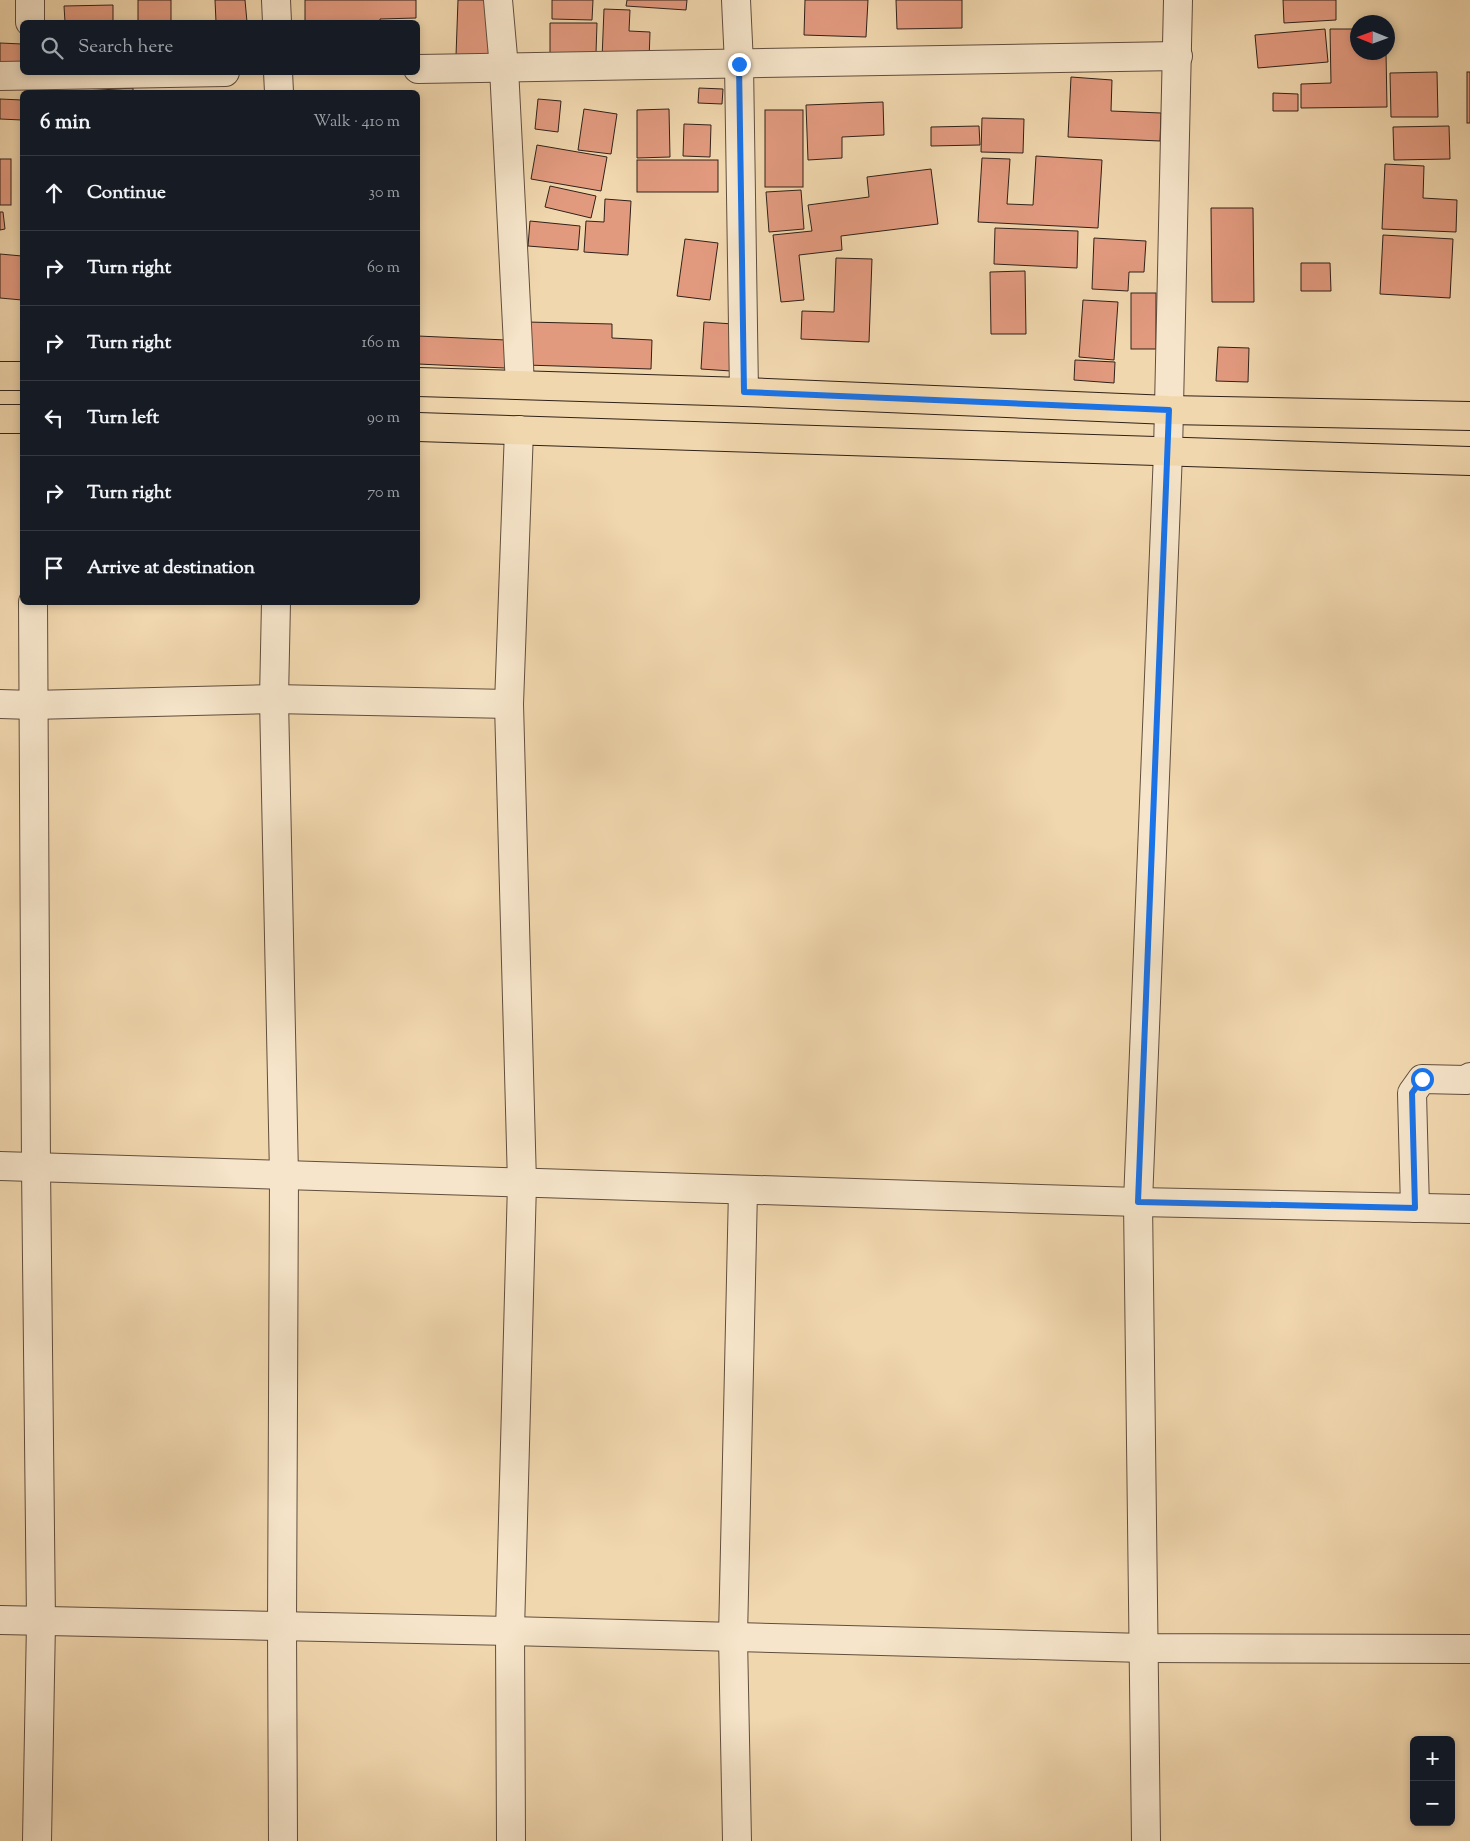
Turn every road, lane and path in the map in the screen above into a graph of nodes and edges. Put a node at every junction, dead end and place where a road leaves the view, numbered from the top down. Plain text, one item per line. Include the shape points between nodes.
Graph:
1 (30, 0) edge
2 (276, 0) edge
3 (498, 0) edge
4 (736, 0) edge
5 (1178, 0) edge
6 (30, 20) edge
7 (276, 20) edge
8 (1178, 56) junction
9 (739, 64) junction
10 (504, 68) junction
11 (420, 69) edge
12 (152, 75) edge
13 (278, 75) edge
14 (0, 76) edge
15 (29, 80) edge
16 (279, 90) edge
17 (0, 376) edge
18 (20, 376) edge
19 (420, 382) edge
20 (520, 385) junction
21 (744, 392) junction
22 (1169, 410) junction
23 (1470, 416) edge
24 (0, 419) edge
25 (20, 419) edge
26 (420, 427) edge
27 (519, 430) junction
28 (1168, 452) junction
29 (1470, 461) edge
30 (33, 605) edge
31 (276, 605) edge
32 (274, 699) junction
33 (0, 704) edge
34 (509, 704) junction
35 (32, 705) junction
36 (1470, 1077) edge
37 (0, 1166) edge
38 (36, 1167) junction
39 (284, 1175) junction
40 (522, 1182) junction
41 (743, 1190) junction
42 (1138, 1202) junction
43 (1415, 1208) junction
44 (1470, 1209) edge
45 (0, 1620) edge
46 (41, 1622) junction
47 (282, 1626) junction
48 (510, 1631) junction
49 (733, 1637) junction
50 (1144, 1648) junction
51 (1470, 1649) edge
52 (36, 1841) edge
53 (283, 1841) edge
54 (511, 1841) edge
55 (737, 1841) edge
56 (1146, 1841) edge

1 - 6 street
2 - 7 street
3 - 10 street
4 - 9 street
5 - 8 street
8 - 9 street
8 - 22 street
9 - 10 street
9 - 21 street
10 - 11 street
10 - 20 street
12 - 15 street
13 - 16 street
14 - 15 street
17 - 18 main road
19 - 20 main road
20 - 21 main road
21 - 22 main road
22 - 23 main road
22 - 28 street
24 - 25 main road
26 - 27 main road
27 - 28 main road
27 - 34 street
28 - 29 main road
28 - 42 street
30 - 35 street
31 - 32 street
32 - 34 street
32 - 35 street
32 - 39 street
33 - 35 street
34 - 40 street
35 - 38 street
36 - 43 street via 1466,1080 1422,1079 1412,1093
37 - 38 street
38 - 39 street
38 - 46 street
39 - 40 street
39 - 47 street
40 - 41 street
40 - 48 street
41 - 42 street
41 - 49 street
42 - 43 street
42 - 50 street
43 - 44 street
45 - 46 street
46 - 47 street
46 - 52 street
47 - 48 street
47 - 53 street
48 - 49 street
48 - 54 street
49 - 50 street
49 - 55 street
50 - 51 street
50 - 56 street

